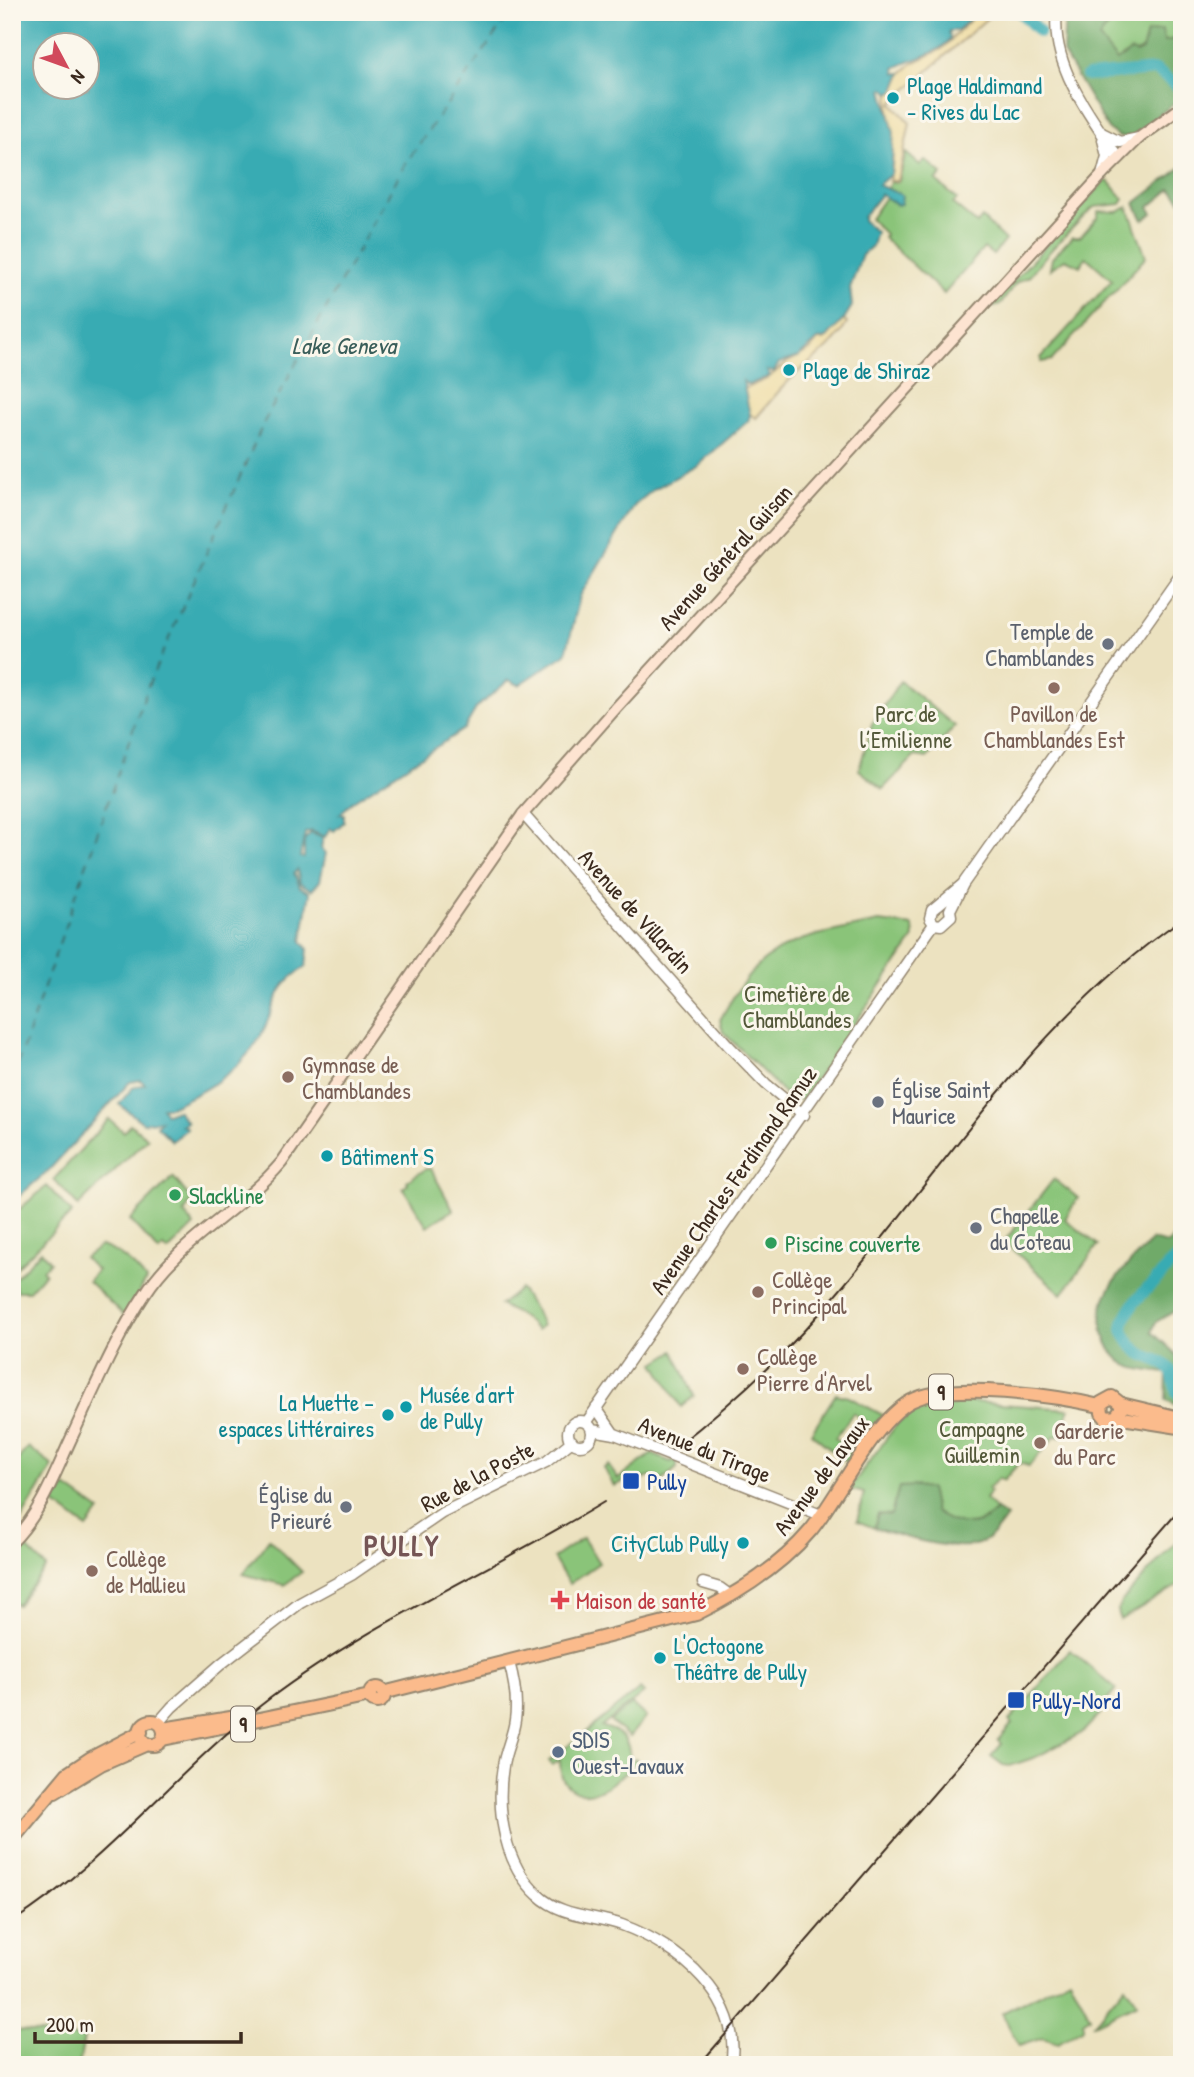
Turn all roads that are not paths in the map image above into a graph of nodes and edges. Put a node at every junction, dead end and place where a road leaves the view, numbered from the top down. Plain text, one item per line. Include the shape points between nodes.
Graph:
1 (1056, 12) edge
2 (1182, 107) edge
3 (1101, 133) junction
4 (1139, 138) junction
5 (1119, 158) junction
6 (1102, 175) junction
7 (1182, 573) edge
8 (523, 814) junction
9 (804, 1115) junction
10 (1121, 1404) junction
11 (1100, 1406) junction
12 (596, 1408) junction
13 (1116, 1417) junction
14 (1181, 1423) edge
15 (589, 1426) junction
16 (615, 1434) junction
17 (572, 1441) junction
18 (821, 1515) junction
19 (12, 1542) edge
20 (703, 1583) dead end
21 (715, 1585) junction
22 (731, 1596) junction
23 (716, 1604) junction
24 (509, 1662) junction
25 (161, 1730) junction
26 (144, 1738) junction
27 (12, 1840) edge
28 (731, 2065) edge

1 - 3 street via 1056,43
2 - 4 main road, Avenue Général Guisan
3 - 4 street via 1120,142
3 - 5 street
3 - 6 street via 1107,156
4 - 5 main road, Avenue Général Guisan
5 - 6 main road, Avenue Général Guisan
6 - 8 main road, Avenue Général Guisan
7 - 9 street, Avenue Charles Ferdinand Ramuz via 946,907 948,920 934,924
8 - 9 street, Avenue de Villardin via 719,1035
8 - 19 main road, Avenue Général Guisan via 279,1166 158,1275 123,1331 41,1502
9 - 12 street, Avenue Charles Ferdinand Ramuz
10 - 11 main road via 1109,1397
10 - 13 main road
10 - 14 main road
11 - 13 main road via 1103,1416
11 - 18 main road, Avenue de Lavaux / 9 via 997,1393 945,1391 917,1398 887,1421
12 - 15 street, Avenue Charles Ferdinand Ramuz
12 - 16 street, Avenue du Tirage
13 - 14 main road
15 - 16 street, Avenue du Tirage
15 - 17 street via 591,1438 586,1443
15 - 17 street via 577,1422 570,1426
16 - 18 street, Avenue du Tirage
17 - 25 street, Rue de la Poste via 547,1462 442,1513 284,1615 172,1707
18 - 22 main road, Avenue de Lavaux / 9 via 794,1548
20 - 21 street
21 - 22 street
21 - 23 street
22 - 23 main road, Avenue de Lavaux / 9
23 - 24 main road, Avenue de Lavaux / 9 via 696,1614
24 - 25 main road, Avenue de Lavaux / 9 via 383,1693 378,1702 370,1696
24 - 28 street via 516,1718 502,1769 506,1838 518,1871 554,1907 637,1931 663,1944 694,1970 729,2018
25 - 26 main road via 154,1745
25 - 26 main road via 147,1723
26 - 27 main road via 84,1762 58,1783

